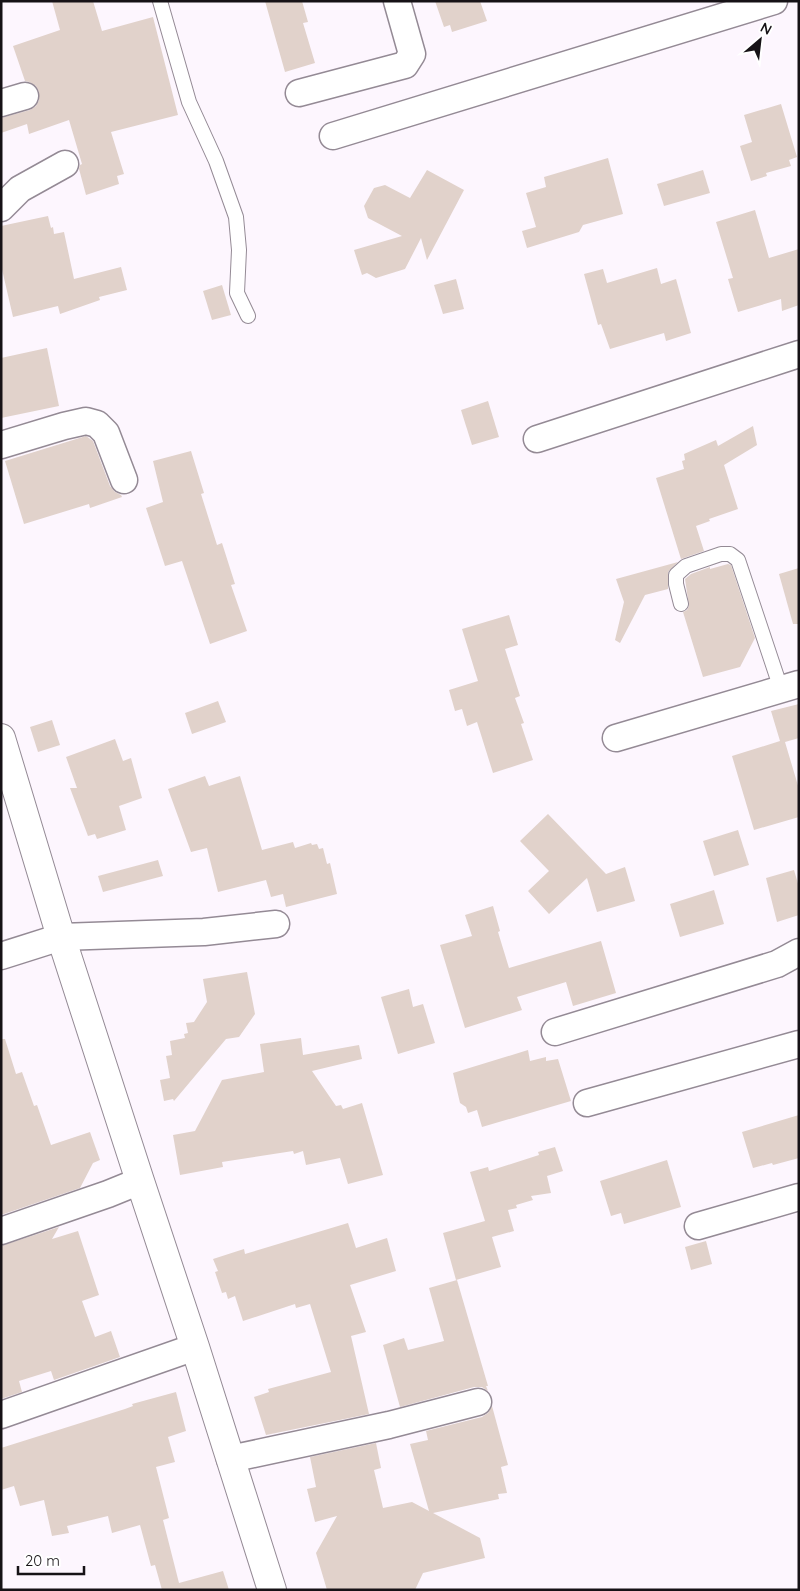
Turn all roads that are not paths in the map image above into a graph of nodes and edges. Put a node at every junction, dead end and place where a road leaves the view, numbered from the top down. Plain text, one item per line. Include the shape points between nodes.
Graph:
1 (160, 1) edge
2 (397, 1) edge
3 (774, 1) edge
4 (299, 93) dead end
5 (333, 136) dead end
6 (65, 164) dead end
7 (1, 208) edge
8 (248, 316) dead end
9 (799, 354) edge
10 (537, 439) dead end
11 (1, 445) edge
12 (124, 480) dead end
13 (681, 604) dead end
14 (790, 687) edge
15 (1, 738) edge
16 (616, 738) dead end
17 (9, 791) edge
18 (276, 924) dead end
19 (61, 937) junction
20 (799, 952) edge
21 (1, 956) edge
22 (555, 1032) dead end
23 (799, 1044) edge
24 (587, 1104) dead end
25 (140, 1181) junction
26 (799, 1197) edge
27 (698, 1226) dead end
28 (1, 1231) edge
29 (196, 1347) junction
30 (478, 1402) dead end
31 (1, 1415) edge
32 (230, 1459) junction
33 (272, 1590) edge

1 - 8 lane via 189,102 216,161 236,217 239,250 237,293
2 - 4 street via 412,54 404,65
3 - 5 street
6 - 7 street via 20,189
9 - 10 street
11 - 12 street via 86,421 97,424 106,434
13 - 14 lane via 676,575 686,566 721,554 730,554 738,560
14 - 16 street
15 - 17 street
17 - 19 street
18 - 19 street via 204,932
19 - 21 street
19 - 25 street
20 - 22 street via 777,964
23 - 24 street
25 - 28 street
25 - 29 street
26 - 27 street
29 - 31 street
29 - 32 street
30 - 32 street
32 - 33 street

